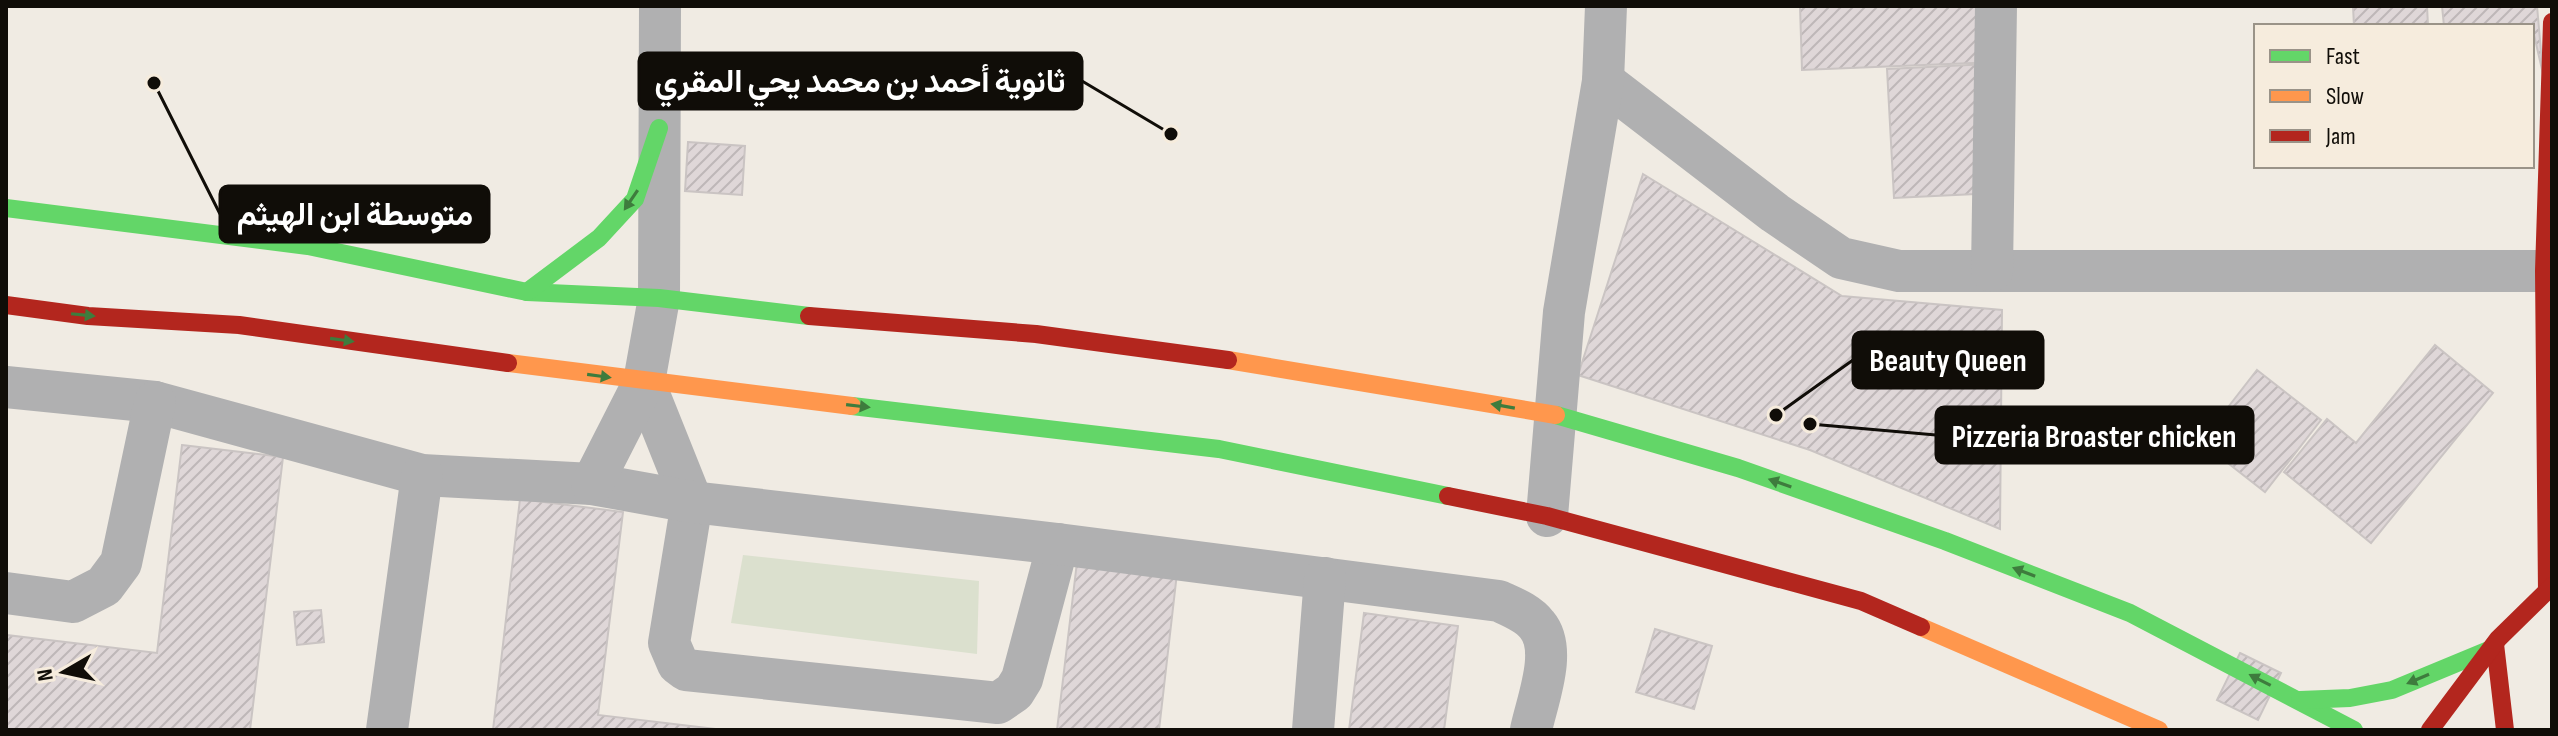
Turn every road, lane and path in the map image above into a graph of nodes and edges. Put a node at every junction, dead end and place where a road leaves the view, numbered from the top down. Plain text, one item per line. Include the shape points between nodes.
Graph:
1 (660, 6) edge
2 (1606, 6) edge
3 (1996, 6) edge
4 (2552, 22) edge
5 (1603, 81) junction
6 (659, 128) junction
7 (6, 208) edge
8 (1992, 271) junction
9 (2544, 271) junction
10 (527, 292) junction
11 (659, 298) junction
12 (6, 305) edge
13 (644, 382) junction
14 (6, 387) edge
15 (155, 402) junction
16 (1555, 415) junction
17 (422, 475) junction
18 (592, 484) junction
19 (692, 502) junction
20 (1547, 516) junction
21 (1058, 544) junction
22 (1325, 578) junction
23 (6, 593) edge
24 (2550, 593) edge
25 (2493, 647) junction
26 (2300, 700) junction
27 (387, 730) edge
28 (1313, 730) edge
29 (1531, 730) edge
30 (2159, 730) edge
31 (2354, 730) edge
32 (2430, 730) edge
33 (2505, 730) edge

1 - 6 street
2 - 5 street
3 - 8 street
4 - 9 main road
5 - 8 street via 1841,258 1899,271
5 - 16 street via 1564,312
6 -> 10 main road via 635,199 599,238
6 - 11 street
7 - 10 main road via 308,246
8 - 9 street
9 - 24 main road
10 - 11 main road
11 - 13 street
16 -> 11 main road via 1236,361 1036,334
12 -> 13 main road via 239,325
13 - 18 street
13 - 19 street
13 -> 20 main road via 1219,449
14 - 15 street
15 - 17 street
15 - 23 street via 121,563 104,586 73,602
16 - 20 street
26 -> 16 main road via 2130,613 1945,541 1738,468
17 - 18 street
17 - 27 street
18 - 19 street
19 - 21 street
19 - 21 street via 669,643 686,670 998,703 1022,679
20 - 30 main road via 1861,601
21 - 22 street
22 - 28 street
22 - 29 street via 1499,601 1522,612 1539,626 1549,652
24 - 25 main road
25 -> 26 main road via 2392,690
25 - 32 main road
25 - 33 main road
26 - 31 main road

